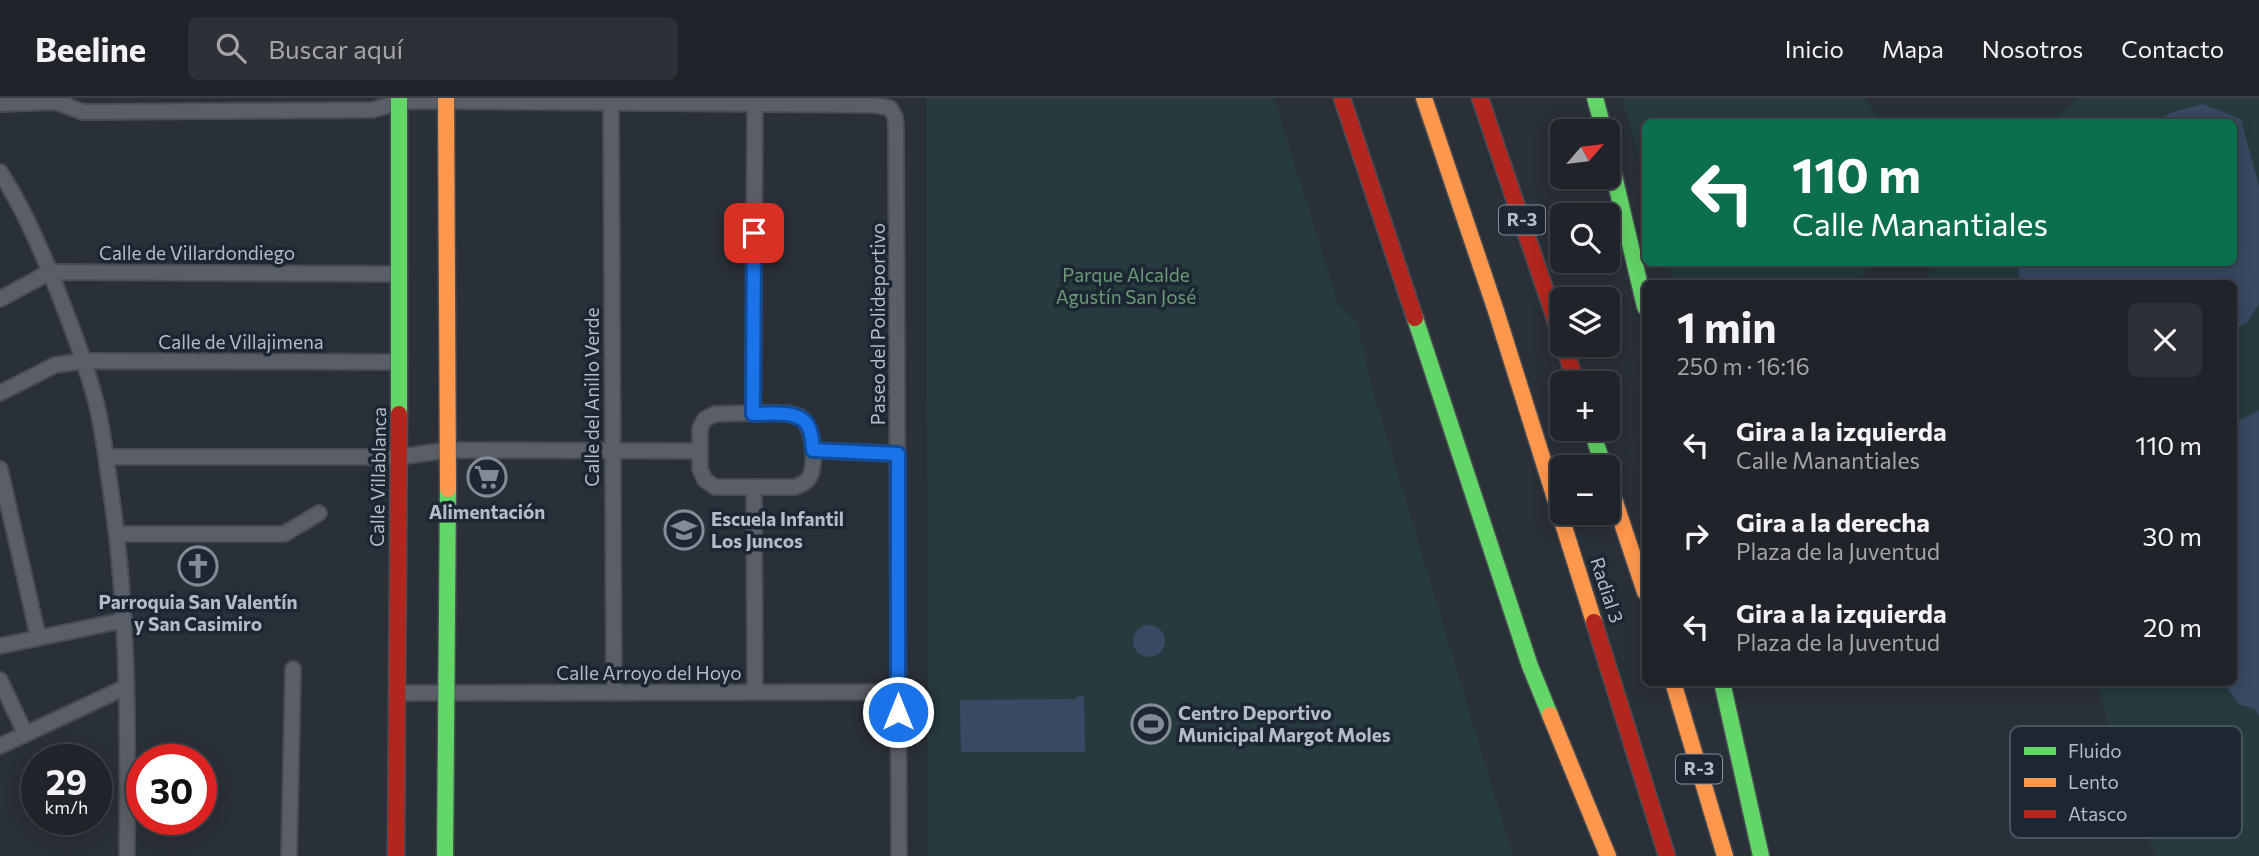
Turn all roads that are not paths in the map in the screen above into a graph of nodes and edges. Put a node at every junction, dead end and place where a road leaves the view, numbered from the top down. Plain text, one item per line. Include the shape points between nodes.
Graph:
1 (1342, 98) edge
2 (1424, 98) edge
3 (1480, 98) edge
4 (1595, 98) edge
5 (396, 99) edge
6 (60, 100) edge
7 (446, 100) edge
8 (611, 101) junction
9 (755, 103) junction
10 (0, 104) edge
11 (1601, 119) edge
12 (0, 159) edge
13 (1, 178) edge
14 (1617, 189) edge
15 (50, 272) junction
16 (400, 274) junction
17 (1642, 294) edge
18 (0, 299) edge
19 (1550, 305) edge
20 (82, 361) junction
21 (400, 362) junction
22 (0, 393) edge
23 (753, 414) junction
24 (448, 450) junction
25 (813, 450) junction
26 (611, 451) junction
27 (699, 451) junction
28 (898, 454) junction
29 (106, 457) junction
30 (399, 457) junction
31 (0, 468) edge
32 (754, 488) junction
33 (319, 513) dead end
34 (1620, 517) edge
35 (117, 534) junction
36 (1642, 583) edge
37 (125, 620) junction
38 (38, 636) junction
39 (0, 646) edge
40 (293, 669) dead end
41 (0, 680) edge
42 (1674, 686) edge
43 (1723, 686) edge
44 (126, 687) junction
45 (755, 692) junction
46 (898, 692) junction
47 (399, 693) junction
48 (445, 693) junction
49 (614, 693) junction
50 (25, 733) junction
51 (0, 746) edge
52 (127, 856) edge
53 (289, 856) edge
54 (396, 856) edge
55 (445, 856) edge
56 (899, 856) edge
57 (1608, 856) edge
58 (1667, 856) edge
59 (1725, 856) edge
60 (1761, 856) edge

1 - 57 main road via 1530,666
2 - 58 main road, Radial 3 / R-3 via 1496,311
3 - 19 main road, R-3
4 - 11 main road
5 - 6 street via 373,110 83,112
5 - 7 street
5 - 16 main road, Calle Villablanca
6 - 10 street
7 - 8 street
7 - 24 main road
8 - 9 street
8 - 26 street, Calle del Anillo Verde
9 - 23 street
9 - 28 street, Paseo del Polideportivo via 873,104 890,108 895,117
12 - 13 street
13 - 15 street
14 - 17 main road
15 - 16 street, Calle de Villardondiego
15 - 18 street, Calle de Villardondiego
15 - 20 street
16 - 21 main road, Calle Villablanca
20 - 21 street, Calle de Villajimena
20 - 22 street, Calle de Villajimena via 55,365
20 - 29 street via 96,402
21 - 30 main road, Calle Villablanca
23 - 25 street via 797,415 810,428
23 - 27 street via 715,414 705,419 699,428
24 - 26 street
24 - 30 street
24 - 48 main road
25 - 28 street
25 - 32 street via 811,476 804,484
26 - 27 street
26 - 49 street, Calle del Anillo Verde
27 - 32 street via 700,469 715,487
28 - 46 street, Paseo del Polideportivo
29 - 30 street
29 - 35 street
30 - 47 main road, Calle Villablanca
31 - 38 street
32 - 45 street
33 - 35 street via 284,534
34 - 36 main road, Radial 3
35 - 37 street
37 - 38 street
37 - 44 street
38 - 39 street
40 - 53 street
41 - 50 street
42 - 59 main road, R-3
43 - 60 main road
44 - 50 street
44 - 52 street
45 - 46 street, Calle Arroyo del Hoyo
45 - 49 street, Calle Arroyo del Hoyo
46 - 56 street, Paseo del Polideportivo
47 - 48 street, Calle Arroyo del Hoyo
47 - 54 main road, Calle Villablanca
48 - 49 street, Calle Arroyo del Hoyo
48 - 55 main road
50 - 51 street

